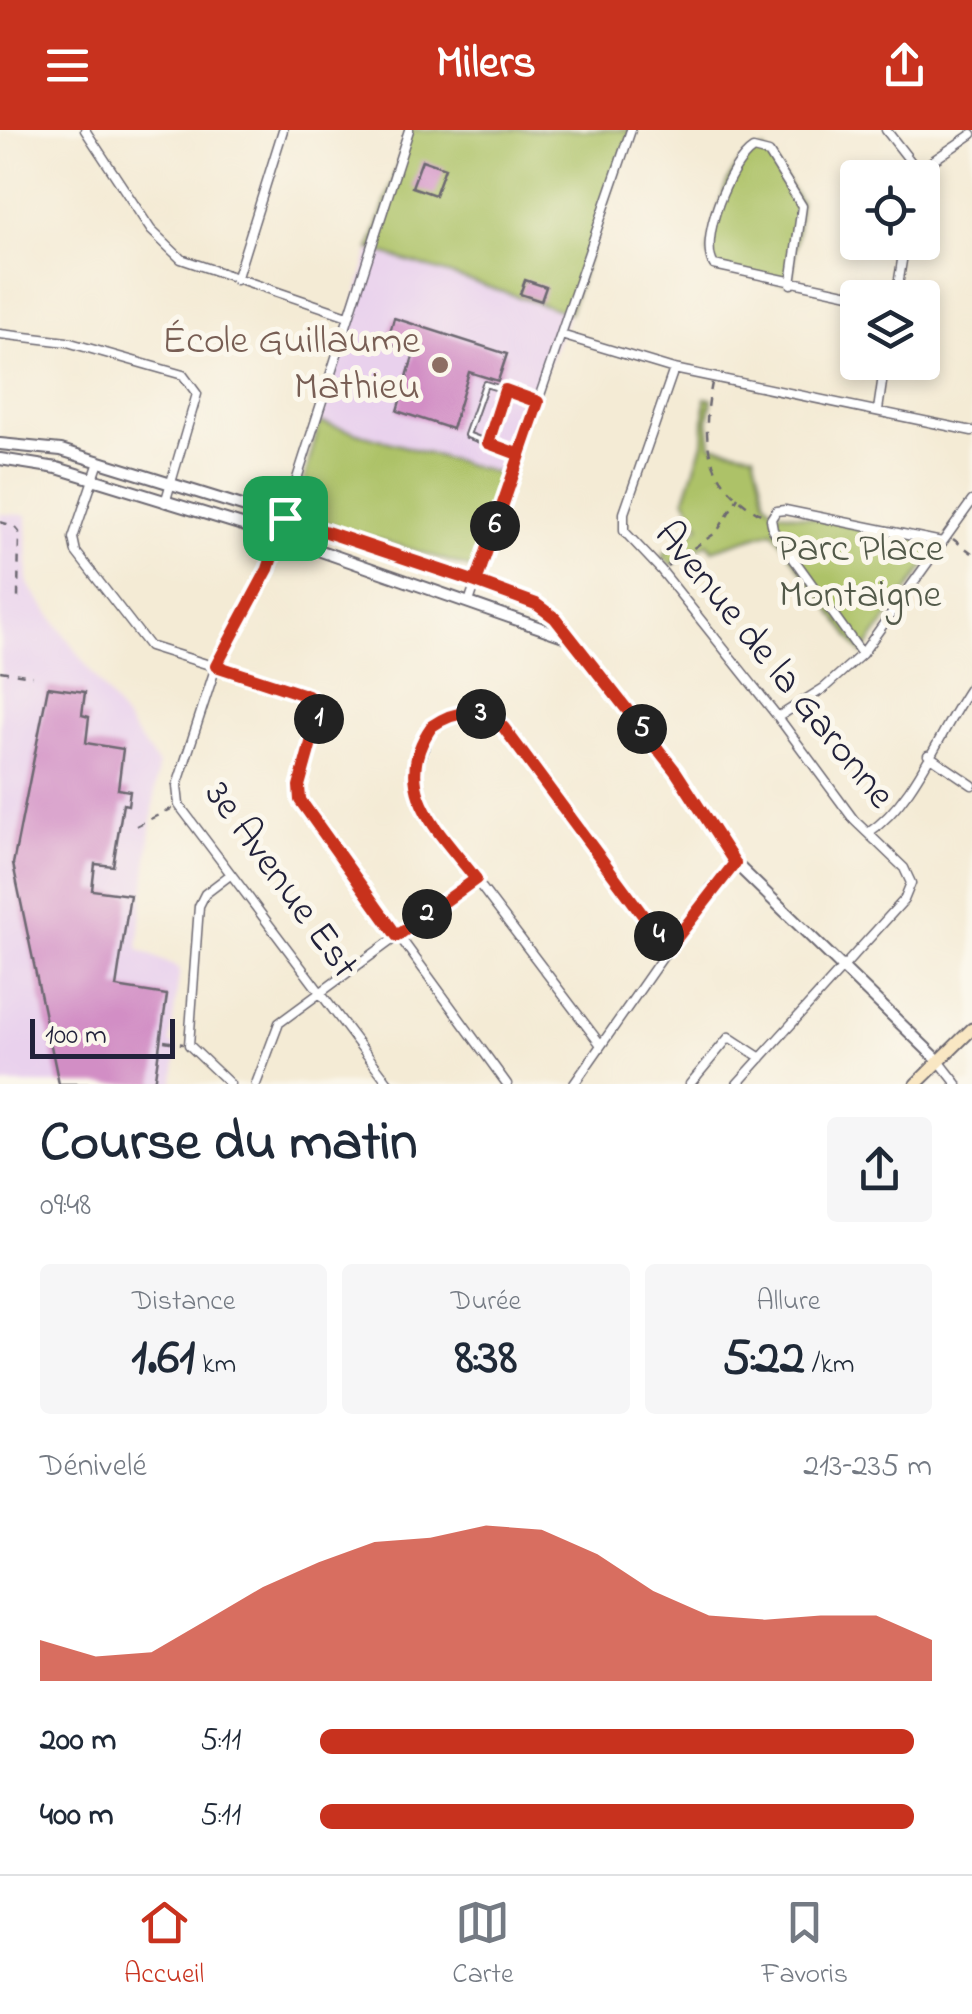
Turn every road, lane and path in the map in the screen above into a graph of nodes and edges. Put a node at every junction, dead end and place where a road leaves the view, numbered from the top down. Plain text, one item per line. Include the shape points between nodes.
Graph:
1 (86, 130) edge
2 (283, 130) edge
3 (408, 130) edge
4 (631, 130) edge
5 (886, 130) edge
6 (972, 134) edge
7 (907, 160) edge
8 (936, 160) edge
9 (236, 280) junction
10 (790, 284) junction
11 (840, 293) edge
12 (348, 316) junction
13 (0, 333) edge
14 (561, 335) junction
15 (674, 369) junction
16 (714, 377) junction
17 (883, 380) edge
18 (505, 390) junction
19 (538, 402) junction
20 (878, 410) junction
21 (972, 431) edge
22 (488, 443) junction
23 (0, 444) edge
24 (520, 455) junction
25 (0, 459) edge
26 (99, 462) junction
27 (93, 480) junction
28 (171, 484) junction
29 (738, 498) junction
30 (972, 501) edge
31 (165, 502) junction
32 (285, 518) junction
33 (771, 519) junction
34 (0, 522) edge
35 (278, 536) junction
36 (944, 538) junction
37 (972, 553) edge
38 (661, 570) junction
39 (476, 582) junction
40 (18, 598) dead end
41 (469, 602) junction
42 (570, 638) junction
43 (862, 654) junction
44 (216, 666) junction
45 (0, 671) edge
46 (32, 676) dead end
47 (972, 685) edge
48 (778, 717) junction
49 (928, 755) junction
50 (972, 785) edge
51 (178, 805) junction
52 (136, 826) dead end
53 (868, 833) junction
54 (735, 863) junction
55 (230, 875) junction
56 (476, 879) junction
57 (397, 936) junction
58 (668, 949) junction
59 (842, 971) junction
60 (323, 992) junction
61 (972, 1029) edge
62 (164, 1040) dead end
63 (189, 1045) junction
64 (601, 1045) junction
65 (761, 1058) junction
66 (939, 1062) junction
67 (230, 1084) edge
68 (256, 1084) edge
69 (389, 1084) edge
70 (507, 1084) edge
71 (574, 1084) edge
72 (690, 1084) edge
73 (737, 1084) edge
74 (916, 1084) edge
75 (958, 1084) edge

1 - 9 street via 166,246 199,268
2 - 9 street
3 - 12 street, 3e Avenue Est
4 - 14 street
5 - 7 street
6 - 8 street
9 - 12 street
10 - 10 street via 720,269 707,253 733,168 753,149 769,152 802,206
10 - 11 street
12 - 32 street, 3e Avenue Est
13 - 28 street via 67,342 191,381 197,394
14 - 15 street
14 - 19 street
15 - 16 street
15 - 38 street, Avenue de la Garonne via 622,523
16 - 20 street
16 - 29 path via 705,439 711,464
17 - 20 street
18 - 19 lane
18 - 22 lane
18 - 22 lane via 484,384 467,435
19 - 24 street
20 - 21 street
22 - 24 lane
23 - 26 street via 61,450
24 - 39 street
25 - 27 street
26 - 27 street
26 - 28 street
27 - 31 street
27 - 44 street via 73,538 76,552 149,646
28 - 31 street
28 - 32 street
29 - 33 path
29 - 38 path via 718,532
30 - 36 street
31 - 35 street
32 - 35 street, 3e Avenue Est
32 - 39 street
33 - 36 street via 785,510
33 - 43 street
34 - 40 path via 19,532
35 - 41 street
35 - 44 street, 3e Avenue Est via 268,569
36 - 37 path
36 - 43 street
38 - 48 street, Avenue de la Garonne
39 - 41 street
39 - 42 street via 536,604
41 - 42 street
42 - 54 street via 676,772
43 - 48 street
44 - 51 street, 3e Avenue Est via 177,786
44 - 57 street via 308,696 320,710 300,800
45 - 46 path
47 - 49 street
48 - 53 street, Avenue de la Garonne
49 - 50 street
49 - 53 street via 899,807
51 - 52 path
51 - 55 street, 3e Avenue Est
53 - 59 street, Avenue de la Garonne via 911,883
54 - 58 street
54 - 59 street
55 - 60 street, 3e Avenue Est
55 - 63 street via 199,906
56 - 57 street
56 - 58 street via 420,806 413,780 432,726 470,712 487,714 504,728
56 - 64 street
57 - 60 street
57 - 70 street
58 - 64 street
59 - 65 street
59 - 66 street
60 - 68 street via 279,1023
60 - 69 street, 3e Avenue Est
61 - 66 main road
62 - 63 path
63 - 67 street
64 - 71 street
65 - 72 street via 729,1038
65 - 73 street
66 - 74 main road
66 - 75 street

